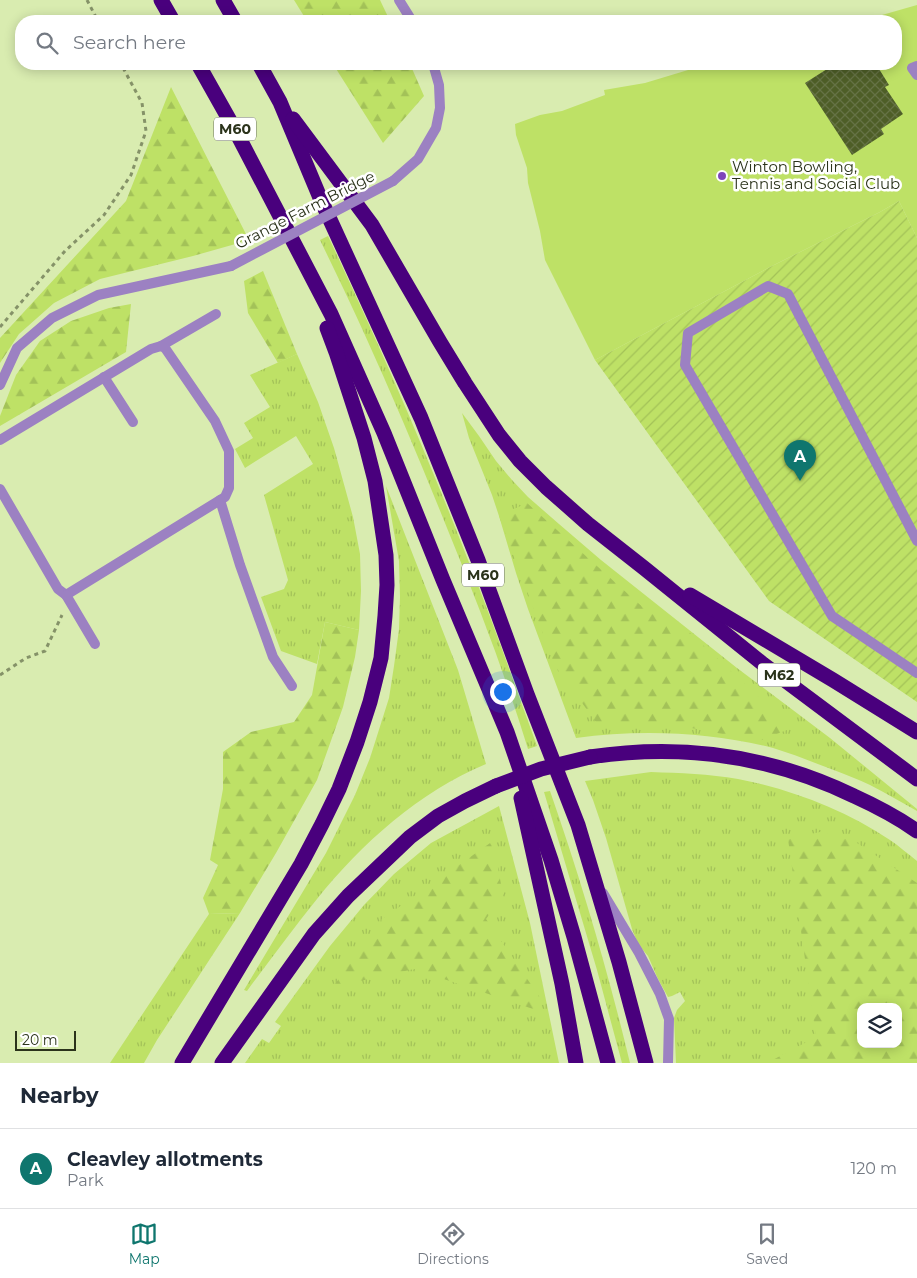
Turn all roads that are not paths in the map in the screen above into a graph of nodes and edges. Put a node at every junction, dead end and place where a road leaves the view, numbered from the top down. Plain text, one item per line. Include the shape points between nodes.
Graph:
1 (161, 0) edge
2 (223, 0) edge
3 (399, 0) edge
4 (170, 15) edge
5 (232, 15) edge
6 (408, 15) edge
7 (917, 66) edge
8 (201, 70) edge
9 (262, 70) edge
10 (435, 70) edge
11 (917, 75) edge
12 (280, 102) junction
13 (270, 196) junction
14 (216, 314) dead end
15 (161, 346) junction
16 (104, 377) junction
17 (0, 385) edge
18 (133, 422) dead end
19 (0, 440) edge
20 (0, 489) edge
21 (220, 500) junction
22 (917, 541) edge
23 (644, 568) junction
24 (68, 598) junction
25 (95, 644) dead end
26 (917, 673) edge
27 (292, 686) dead end
28 (507, 732) junction
29 (917, 732) edge
30 (917, 779) edge
31 (917, 832) edge
32 (595, 879) junction
33 (182, 1063) edge
34 (222, 1063) edge
35 (576, 1063) edge
36 (608, 1063) edge
37 (646, 1063) edge
38 (668, 1063) edge

1 - 4 highway
2 - 5 highway
3 - 6 lane
7 - 11 lane via 912,68
8 - 13 highway, M60
9 - 12 highway, M60
10 - 17 lane, Grange Farm Bridge, bridge via 440,108 436,128 418,159 394,181 231,266 98,295 52,318 17,348
12 - 23 highway, M60 via 372,225 499,435 546,487
12 - 32 highway, M60 via 320,200 425,426 578,825
13 - 28 highway, M60 via 331,314 372,405
13 - 33 highway, M60 via 307,276 336,352 375,480 386,554 387,586 381,658 370,702 339,789 301,864
14 - 15 lane
15 - 16 lane
15 - 21 lane via 214,421 229,451 229,488
16 - 18 lane
16 - 19 lane
20 - 24 lane via 58,589
21 - 24 lane
21 - 27 lane via 273,656
22 - 26 lane via 788,294 768,286 688,333 685,365 832,616
23 - 29 highway
23 - 30 highway, M62 via 763,664
24 - 25 lane
28 - 35 highway, M60
28 - 36 highway, M60 via 552,860
31 - 34 highway, bridge via 877,806 836,787 759,762 670,751 628,752 541,768 466,800 431,821 383,861 314,934
32 - 37 highway, M60
32 - 38 lane via 660,994 669,1019

